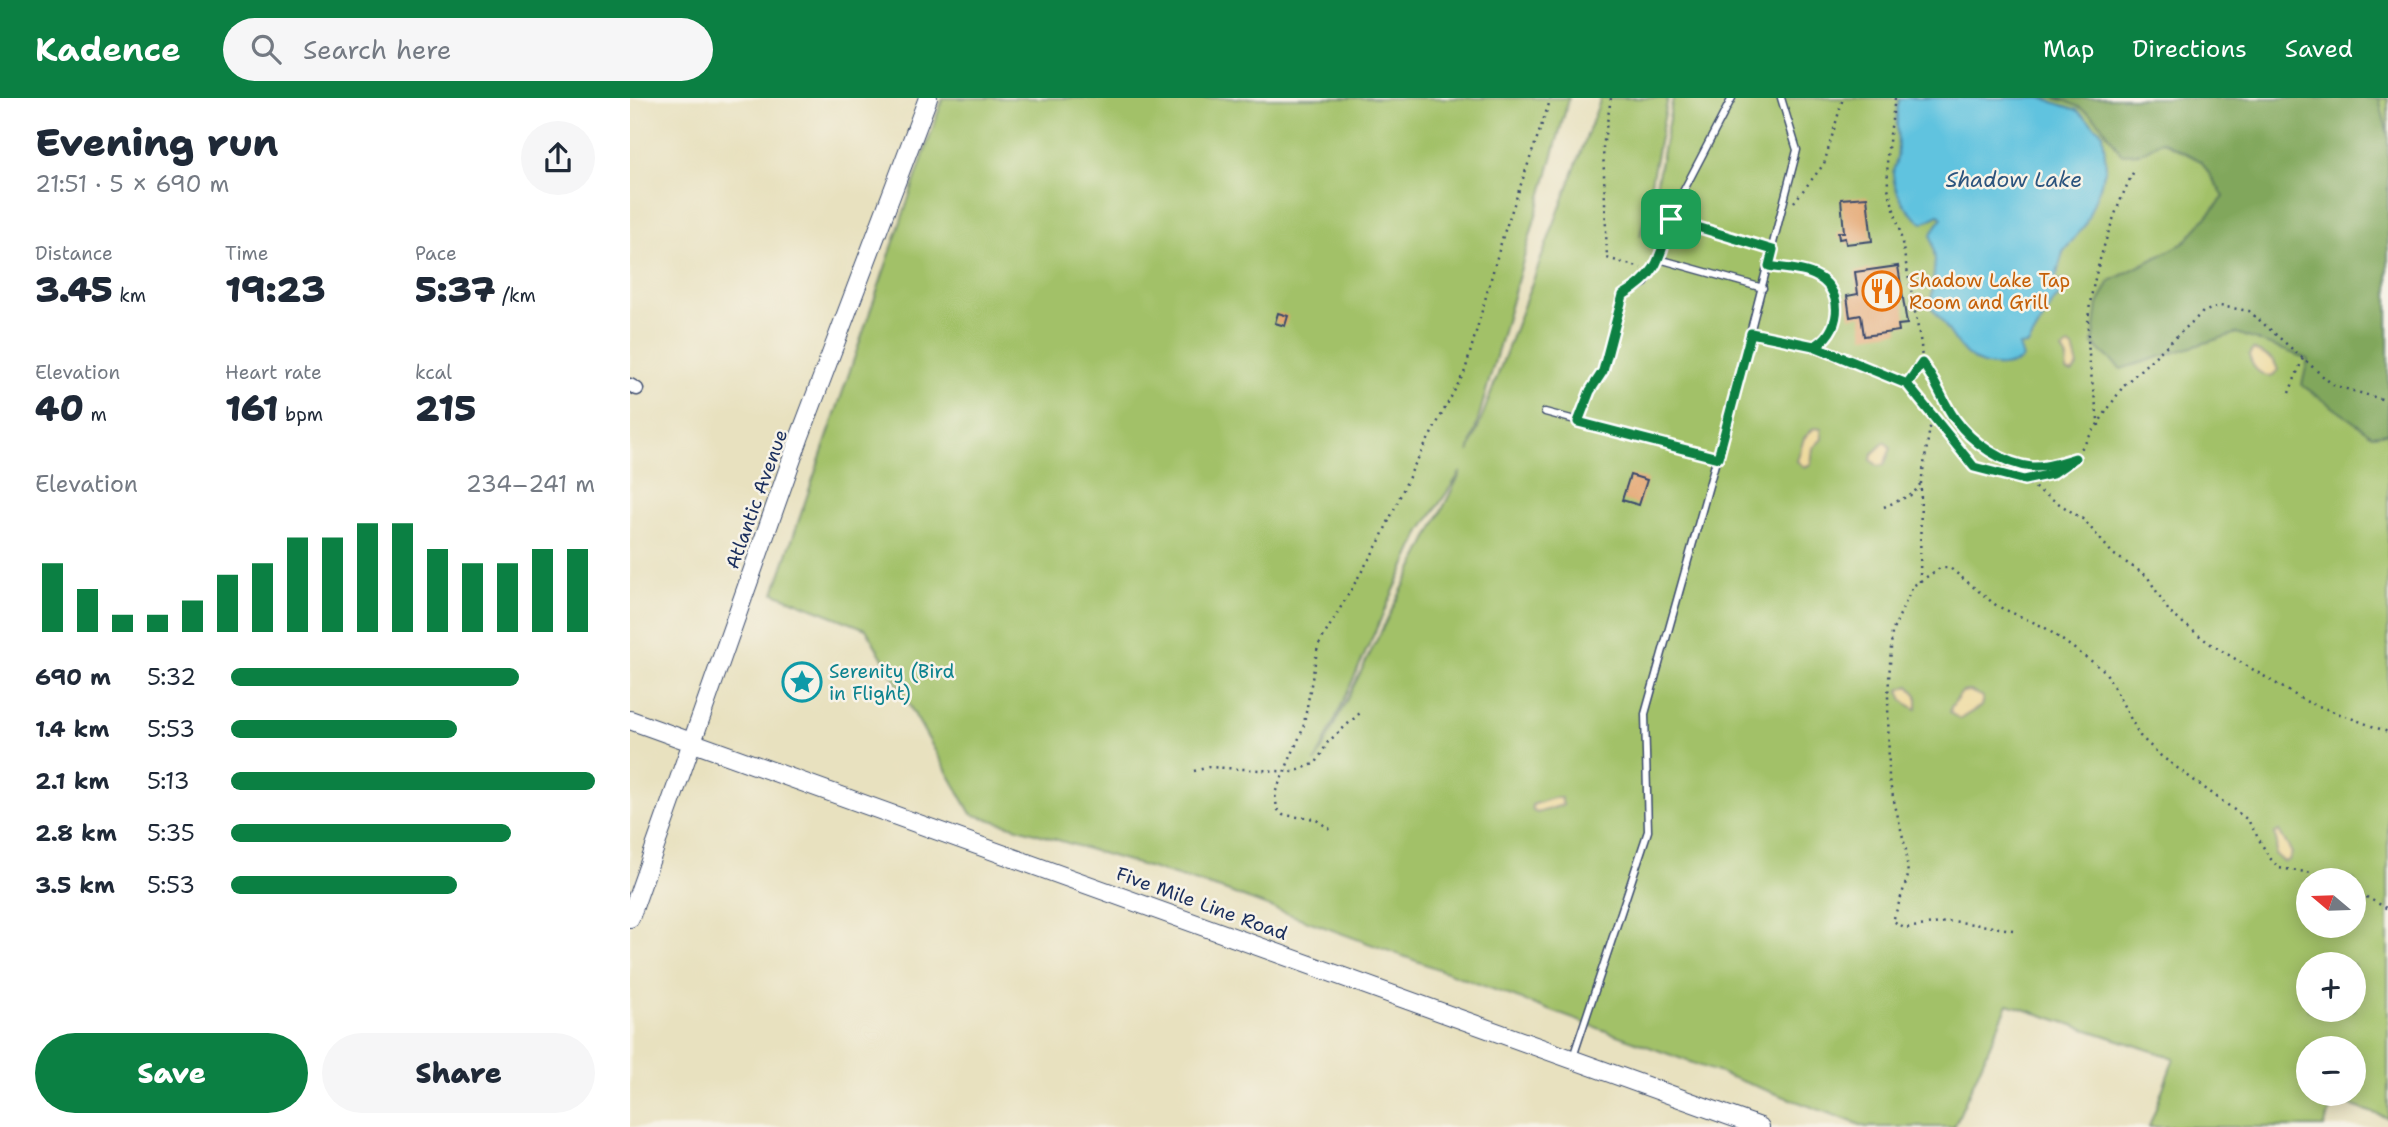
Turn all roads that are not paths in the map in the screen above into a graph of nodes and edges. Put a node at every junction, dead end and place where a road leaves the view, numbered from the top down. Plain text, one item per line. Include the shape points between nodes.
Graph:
1 (928, 98) edge
2 (1732, 98) edge
3 (1781, 98) edge
4 (1671, 219) junction
5 (1773, 250) junction
6 (1659, 259) junction
7 (1769, 266) junction
8 (1763, 288) junction
9 (1751, 333) junction
10 (1545, 412) dead end
11 (1578, 422) junction
12 (1718, 458) junction
13 (630, 720) edge
14 (691, 741) junction
15 (630, 918) edge
16 (1573, 1058) junction
17 (1760, 1127) edge

1 - 14 main road, Atlantic Avenue
2 - 4 lane
3 - 5 lane via 1797,150
4 - 5 lane
4 - 6 lane
5 - 7 lane
6 - 8 lane
6 - 11 lane via 1646,283 1623,295 1603,371
7 - 8 lane
7 - 9 lane via 1821,279 1833,293 1834,330 1814,346
8 - 9 lane
9 - 12 lane
10 - 11 lane
11 - 12 lane
12 - 16 lane via 1646,714 1648,831
13 - 14 main road, Five Mile Line Road
14 - 15 main road, Atlantic Avenue
14 - 16 main road, Five Mile Line Road
16 - 17 main road, Five Mile Line Road

